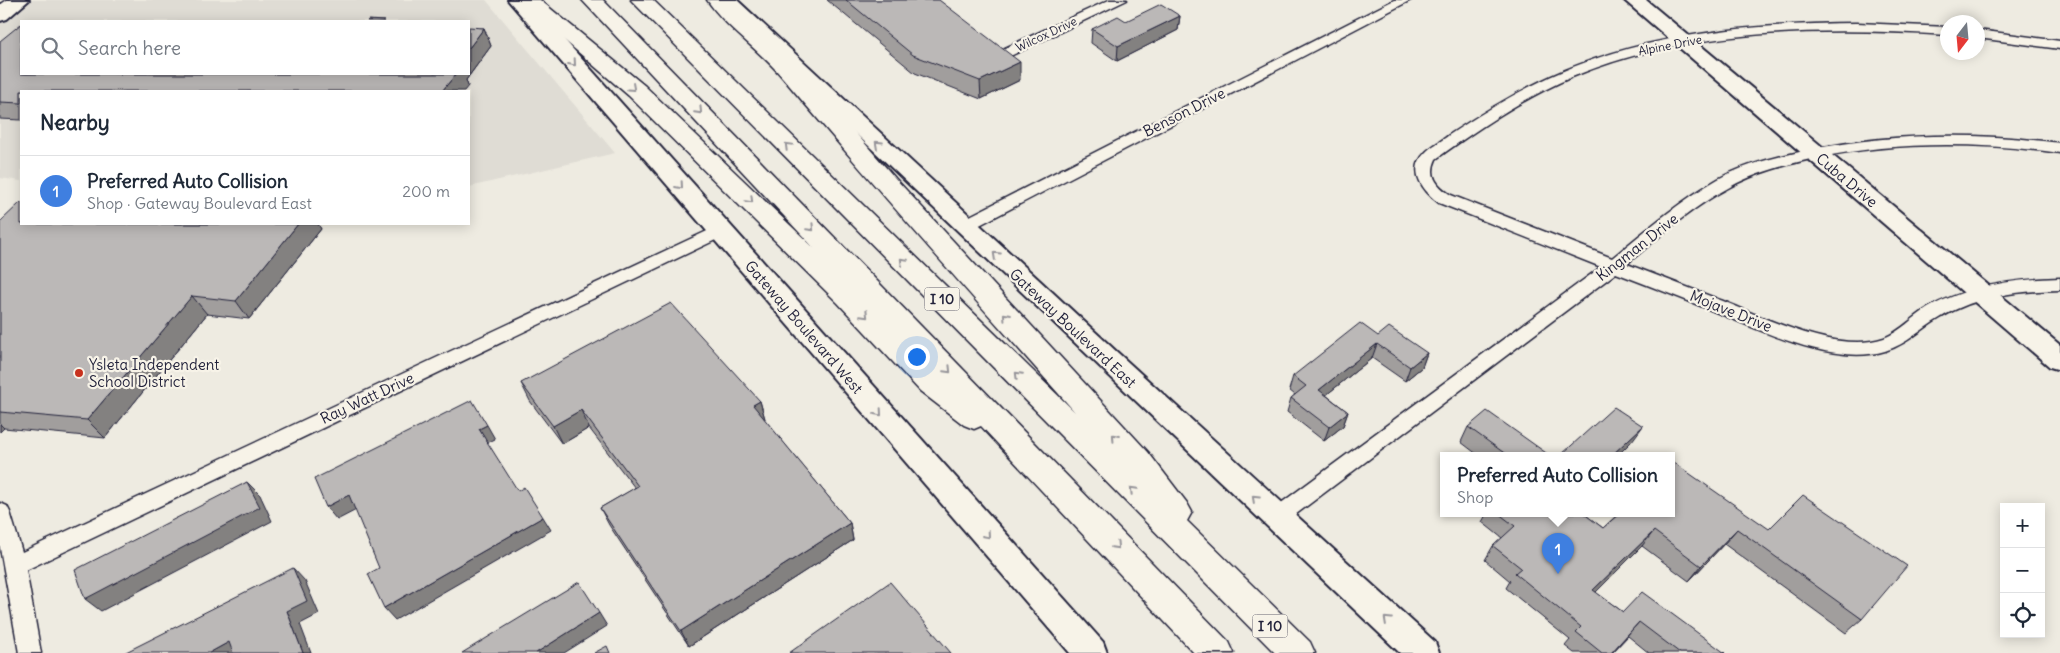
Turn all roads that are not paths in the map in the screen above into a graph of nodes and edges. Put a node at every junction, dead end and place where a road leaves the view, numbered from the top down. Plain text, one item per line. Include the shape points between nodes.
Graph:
1 (19, 0) edge
2 (518, 0) edge
3 (528, 0) edge
4 (592, 0) edge
5 (641, 0) edge
6 (717, 0) edge
7 (726, 0) edge
8 (1120, 0) edge
9 (1404, 0) edge
10 (1634, 0) edge
11 (0, 15) edge
12 (1940, 30) edge
13 (1985, 35) edge
14 (1683, 41) junction
15 (2060, 45) edge
16 (1000, 56) edge
17 (2060, 148) edge
18 (1815, 153) junction
19 (1424, 166) joint
20 (964, 226) junction
21 (720, 232) junction
22 (1616, 264) junction
23 (2060, 284) edge
24 (1982, 295) junction
25 (2060, 360) edge
26 (1047, 472) junction
27 (0, 512) edge
28 (1276, 518) junction
29 (15, 565) junction
30 (1242, 598) junction
31 (30, 653) edge
32 (1091, 653) edge
33 (1218, 653) edge
34 (1298, 653) edge
35 (1423, 653) edge

1 - 11 main road
2 -> 21 main road, Gateway Boulevard West
3 -> 26 highway via 644,98 840,289 930,383
4 -> 26 highway
30 -> 5 highway, I 10
30 -> 6 highway via 1137,461 886,184 779,59
20 -> 7 main road, Gateway Boulevard East
8 - 16 street, Wilcox Drive
9 - 20 street, Benson Drive
10 - 14 main road, Cuba Drive
12 - 14 street, Alpine Drive via 1806,27 1765,29
13 - 15 street
14 - 18 main road, Cuba Drive
14 - 19 street, Alpine Drive via 1587,66 1544,85 1458,136 1430,156
17 - 18 street, Kingman Drive via 1933,139 1859,144
18 - 22 street, Kingman Drive via 1751,171 1716,188 1664,224
18 - 24 main road, Cuba Drive
19 - 22 street, Mojave Drive via 1429,186 1445,199
28 -> 20 main road, Gateway Boulevard East
21 - 29 street, Ray Watt Drive
21 -> 32 main road, Gateway Boulevard West
22 - 24 street, Mojave Drive via 1774,328 1833,346 1864,348 1884,344 1901,338 1934,312
22 - 28 street, Kingman Drive
23 - 24 street, Mojave Drive via 2028,285
24 - 25 main road, Cuba Drive
26 -> 33 highway
27 - 29 street
35 -> 28 main road, Gateway Boulevard East
29 - 31 street
30 - 34 highway, I 10

